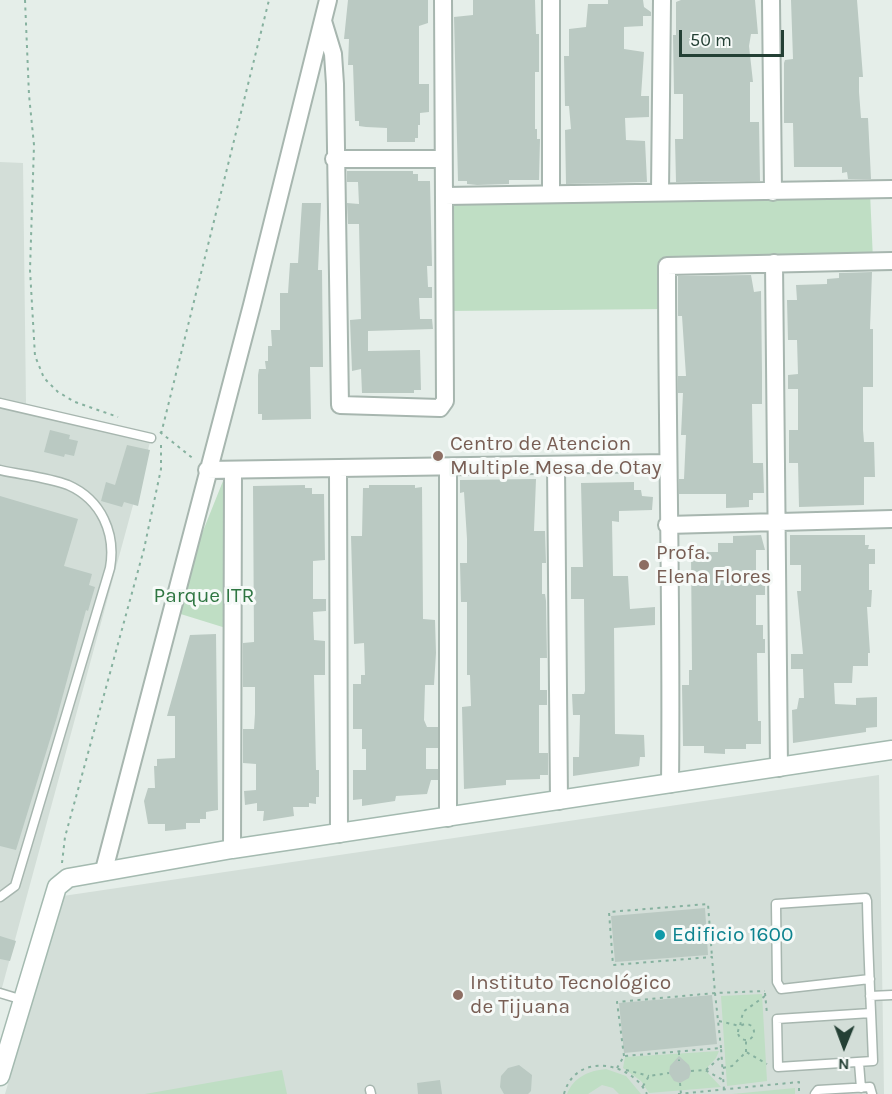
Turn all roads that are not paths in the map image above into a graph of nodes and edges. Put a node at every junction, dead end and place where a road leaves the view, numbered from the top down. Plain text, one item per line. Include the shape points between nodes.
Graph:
1 (328, 0) edge
2 (443, 0) edge
3 (551, 0) edge
4 (662, 0) edge
5 (771, 0) edge
6 (323, 20) junction
7 (334, 159) junction
8 (443, 159) junction
9 (892, 189) edge
10 (660, 192) junction
11 (773, 192) junction
12 (551, 194) junction
13 (445, 196) junction
14 (892, 261) edge
15 (774, 263) junction
16 (0, 403) edge
17 (154, 435) road end
18 (667, 463) junction
19 (556, 465) junction
20 (448, 467) junction
21 (338, 469) junction
22 (0, 470) edge
23 (207, 470) junction
24 (233, 471) junction
25 (892, 519) edge
26 (776, 522) junction
27 (667, 525) junction
28 (892, 750) edge
29 (779, 768) junction
30 (670, 784) junction
31 (559, 801) junction
32 (448, 818) junction
33 (339, 834) junction
34 (232, 849) junction
35 (104, 870) junction
36 (0, 897) edge
37 (870, 979) junction
38 (0, 993) edge
39 (892, 995) edge
40 (870, 996) junction
41 (23, 1000) junction
42 (871, 1013) junction
43 (4, 1049) edge
44 (860, 1063) junction
45 (0, 1076) edge
46 (861, 1088) junction
47 (843, 1091) edge
48 (815, 1094) edge
49 (872, 1094) edge

1 - 6 street
2 - 8 street
3 - 12 street
4 - 10 street
5 - 11 street
6 - 7 street via 334,68
6 - 23 street
7 - 8 street
7 - 13 street via 343,407 440,408 445,401
8 - 13 street
9 - 11 street
10 - 11 street
10 - 12 street
12 - 13 street
14 - 15 street
15 - 18 street via 667,265
15 - 26 street
16 - 17 lane
18 - 19 street
18 - 27 street
19 - 20 street
19 - 31 street
20 - 21 street
20 - 32 street
21 - 24 street
21 - 33 street
22 - 36 lane via 68,485 91,500 109,529 113,548 15,886
23 - 24 street
23 - 35 street
24 - 34 street
25 - 26 street
26 - 27 street
26 - 29 street
27 - 30 street
28 - 29 street
29 - 30 street
30 - 31 street
31 - 32 street
32 - 33 street
33 - 34 street
34 - 35 street
35 - 41 street via 61,881
37 - 37 lane via 781,989 777,982 776,904 866,898
37 - 40 lane
38 - 41 lane
39 - 40 lane
40 - 42 lane
41 - 43 street
42 - 44 lane via 873,1061
42 - 44 lane via 776,1021 780,1068
43 - 45 street
44 - 46 lane
46 - 47 lane
46 - 49 lane via 872,1088
47 - 48 lane via 818,1090

